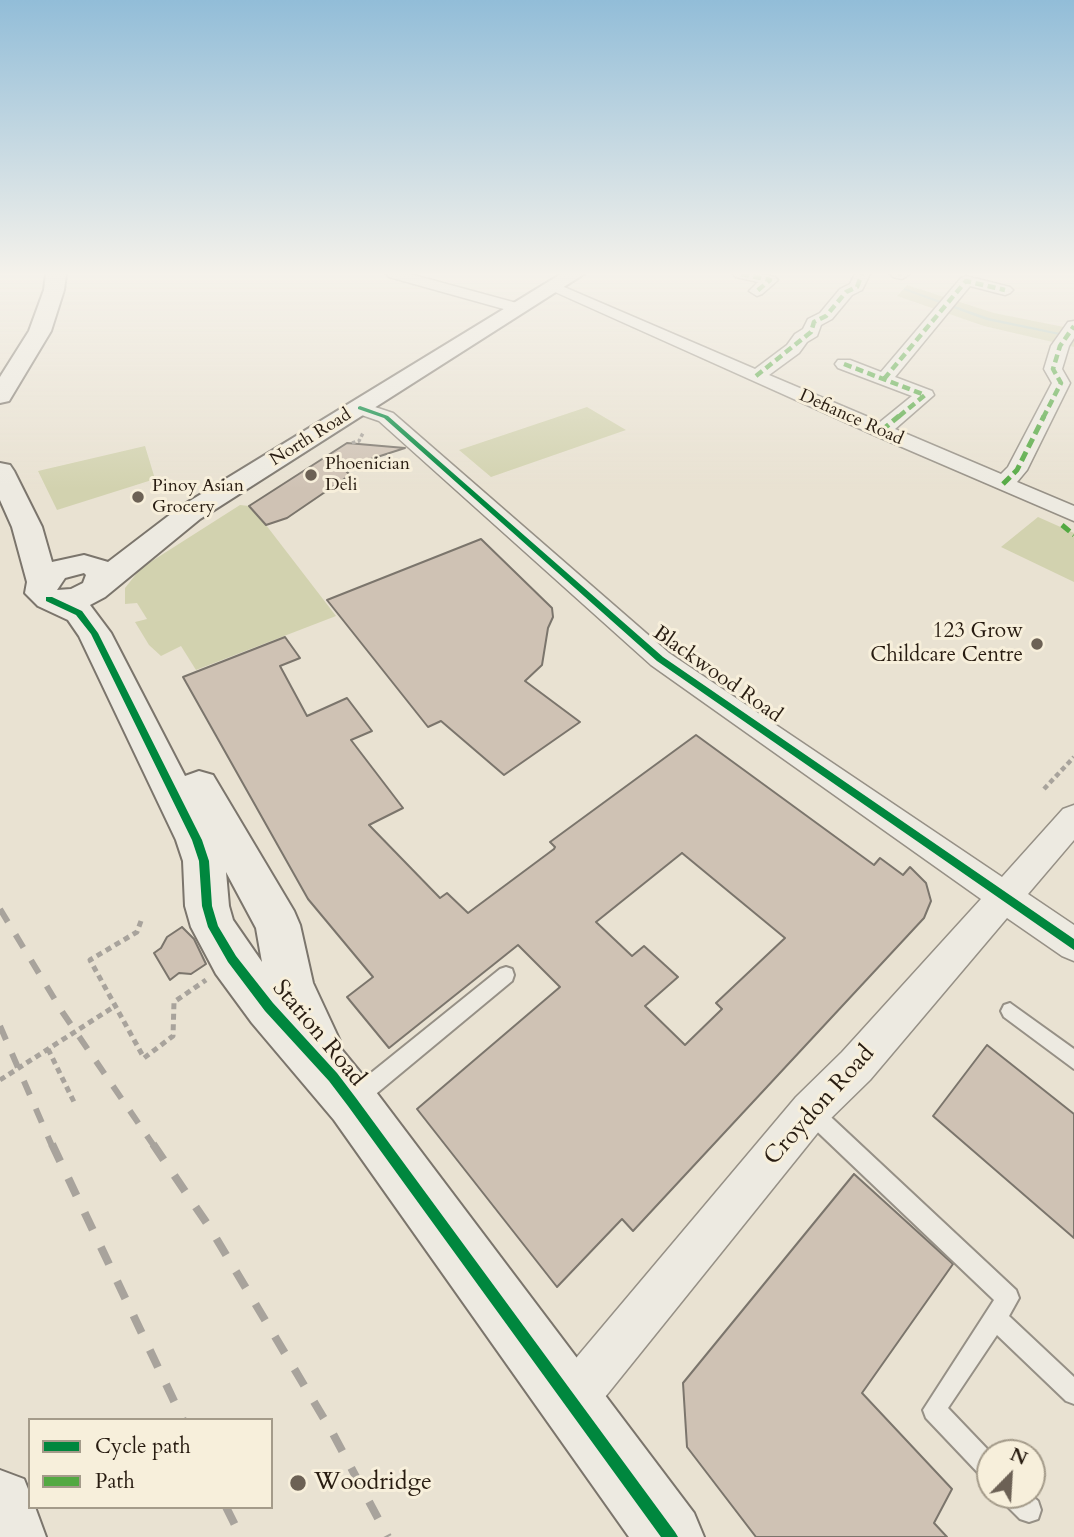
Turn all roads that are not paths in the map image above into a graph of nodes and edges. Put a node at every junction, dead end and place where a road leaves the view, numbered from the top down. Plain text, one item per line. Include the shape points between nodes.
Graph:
1 (31, 346) edge
2 (458, 346) edge
3 (687, 346) edge
4 (794, 346) edge
5 (912, 346) edge
6 (1060, 346) edge
7 (844, 364) dead end
8 (756, 376) junction
9 (884, 379) junction
10 (0, 396) edge
11 (360, 408) junction
12 (881, 431) junction
13 (0, 471) edge
14 (1003, 484) junction
15 (1074, 514) edge
16 (27, 527) junction
17 (92, 574) junction
18 (46, 590) junction
19 (1074, 818) edge
20 (1006, 897) junction
21 (278, 925) junction
22 (1074, 945) edge
23 (232, 958) junction
24 (506, 975) dead end
25 (1010, 1011) dead end
26 (1074, 1060) edge
27 (342, 1090) junction
28 (810, 1111) junction
29 (995, 1318) junction
30 (1074, 1393) edge
31 (572, 1400) junction
32 (976, 1454) edge
33 (0, 1503) edge
34 (12, 1537) edge
35 (670, 1537) edge

1 - 10 street
2 - 11 street, North Road
3 - 8 street, Defiance Road
4 - 8 street
5 - 9 street
6 - 14 street via 1053,369 1061,383 1017,470
7 - 9 street
8 - 12 street, Defiance Road
9 - 12 street via 925,395
11 - 17 street, North Road
11 - 20 street, Blackwood Road via 386,417 660,659
12 - 14 street, Defiance Road
13 - 16 street
14 - 15 street, Defiance Road
16 - 17 street
16 - 18 street
17 - 18 street, North Road via 90,593 74,599
17 - 21 street, Station Road via 106,612
18 - 23 street, Station Road via 79,613 94,633 197,839 204,861 206,906
19 - 20 street, Croydon Road
20 - 22 street, Blackwood Road
20 - 28 street, Croydon Road via 856,1066
21 - 23 street via 261,948
21 - 27 street, Station Road via 297,1004
23 - 27 street, Station Road
24 - 27 lane
25 - 26 lane
27 - 31 street, Station Road
28 - 29 lane via 1008,1298
28 - 31 street, Croydon Road
29 - 30 lane
29 - 32 lane via 934,1410
31 - 35 street, Station Road
33 - 34 street

